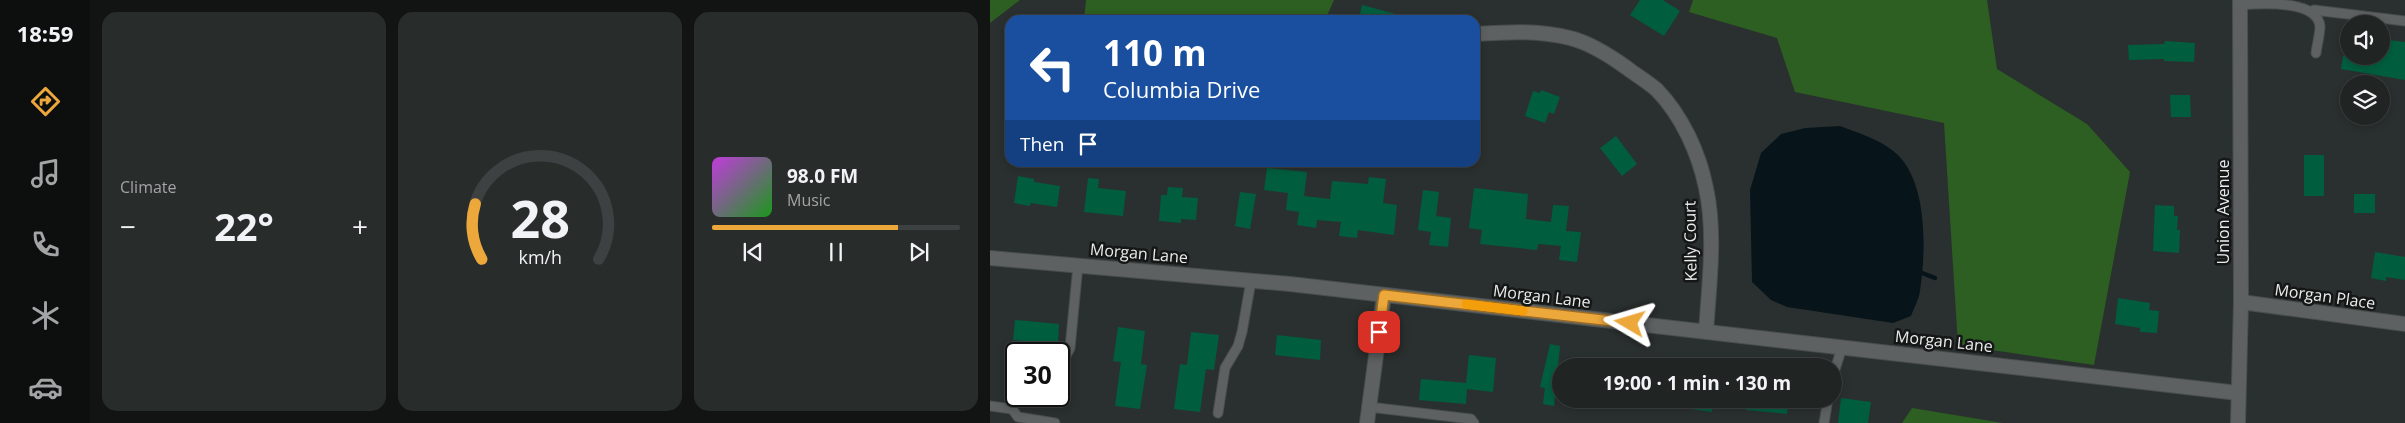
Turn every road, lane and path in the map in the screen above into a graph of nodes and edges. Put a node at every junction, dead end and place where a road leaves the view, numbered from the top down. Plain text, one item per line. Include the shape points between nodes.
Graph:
1 (2240, 3) edge
2 (2314, 10) junction
3 (2405, 21) edge
4 (1480, 34) edge
5 (2316, 53) dead end
6 (990, 258) edge
7 (1078, 265) junction
8 (1252, 281) junction
9 (1384, 295) junction
10 (2241, 302) junction
11 (2405, 324) edge
12 (1706, 332) junction
13 (1842, 347) junction
14 (1070, 348) edge
15 (1839, 358) edge
16 (2238, 392) junction
17 (990, 406) edge
18 (1369, 407) junction
19 (1826, 408) edge
20 (1218, 413) dead end
21 (1055, 423) edge
22 (1367, 423) edge
23 (1474, 423) edge
24 (1824, 423) edge
25 (2238, 423) edge

1 - 2 lane via 2281,1 2302,3
1 - 10 street, Union Avenue
2 - 3 lane
2 - 5 lane via 2320,25
4 - 12 street, Kelly Court via 1524,31 1591,45 1656,90 1682,123 1706,189 1711,250
6 - 7 street, Morgan Lane
7 - 8 street, Morgan Lane
7 - 14 lane
8 - 9 street, Morgan Lane
8 - 20 lane via 1238,346 1225,368
9 - 12 street, Morgan Lane
9 - 18 street
10 - 11 street, Morgan Place
10 - 16 street, Union Avenue
12 - 13 street, Morgan Lane
13 - 15 lane
13 - 16 street, Morgan Lane
16 - 25 street, Union Avenue
17 - 21 lane via 1012,409 1018,417
18 - 22 street
18 - 23 lane via 1471,420
19 - 24 lane

